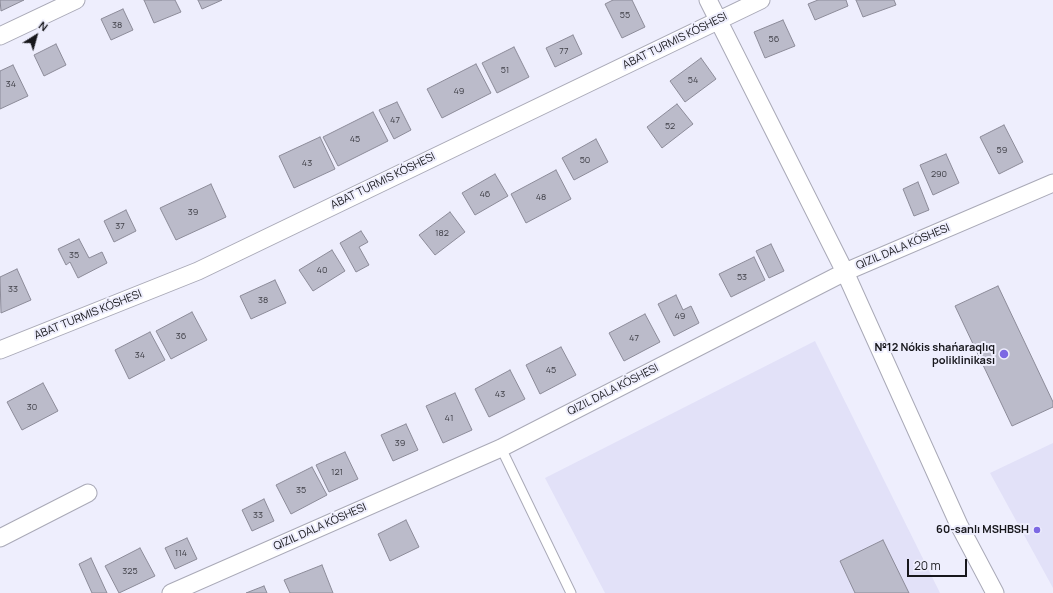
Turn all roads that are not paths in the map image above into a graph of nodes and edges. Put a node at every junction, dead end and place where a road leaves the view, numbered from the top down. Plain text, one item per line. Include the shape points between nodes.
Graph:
1 (76, 0) edge
2 (708, 0) edge
3 (761, 0) edge
4 (717, 20) junction
5 (0, 36) edge
6 (1053, 183) edge
7 (845, 272) junction
8 (0, 350) edge
9 (501, 448) junction
10 (88, 493) dead end
11 (0, 538) edge
12 (171, 593) edge
13 (571, 593) edge
14 (995, 593) edge

1 - 5 street
2 - 4 street
3 - 4 street
4 - 7 street
4 - 8 street via 198,271
6 - 7 street
7 - 9 street
7 - 14 street via 959,525
9 - 12 street
9 - 13 lane
10 - 11 street

